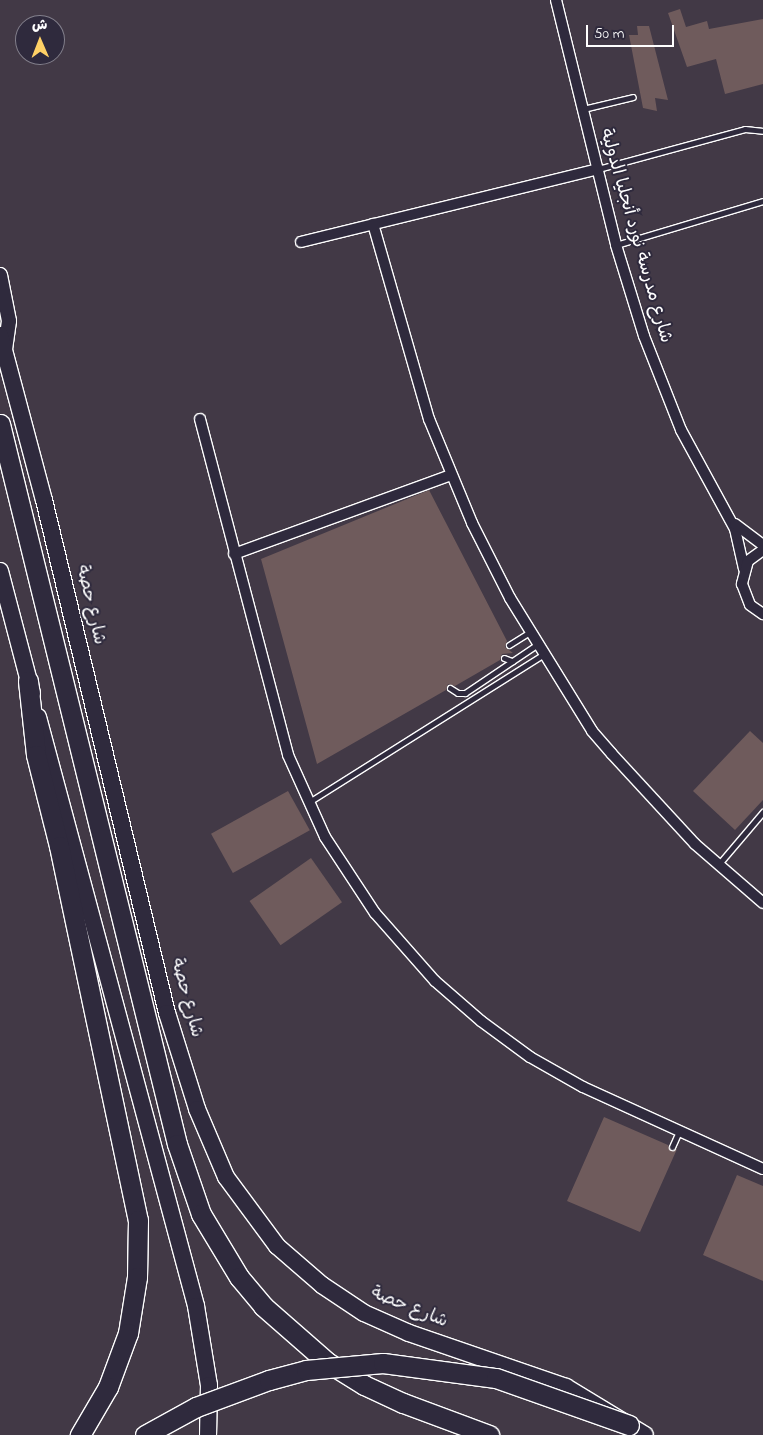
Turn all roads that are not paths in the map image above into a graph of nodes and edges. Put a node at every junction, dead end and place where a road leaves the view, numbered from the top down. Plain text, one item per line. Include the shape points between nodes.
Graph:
1 (555, 2) edge
2 (633, 96) dead end
3 (582, 109) junction
4 (763, 131) edge
5 (598, 169) junction
6 (763, 201) edge
7 (373, 224) junction
8 (301, 242) dead end
9 (616, 245) junction
10 (0, 274) edge
11 (0, 335) edge
12 (5, 351) junction
13 (200, 420) dead end
14 (0, 424) edge
15 (451, 476) junction
16 (731, 519) junction
17 (763, 544) edge
18 (763, 550) edge
19 (234, 554) junction
20 (744, 569) junction
21 (0, 571) edge
22 (763, 614) edge
23 (530, 632) junction
24 (538, 644) junction
25 (509, 645) dead end
26 (544, 654) junction
27 (504, 658) dead end
28 (512, 661) junction
29 (28, 681) junction
30 (450, 688) dead end
31 (308, 803) junction
32 (763, 812) edge
33 (718, 865) junction
34 (763, 903) edge
35 (679, 1131) junction
36 (672, 1146) dead end
37 (763, 1169) edge
38 (629, 1425) junction
39 (80, 1435) edge
40 (145, 1435) edge
41 (208, 1435) edge
42 (489, 1435) edge
43 (645, 1435) edge

1 - 3 street, شارع مدرسة نورد أنجليا الدولية
2 - 3 lane
3 - 5 street, شارع مدرسة نورد أنجليا الدولية
4 - 5 lane via 745,129
5 - 7 street
5 - 9 street, شارع مدرسة نورد أنجليا الدولية
6 - 9 lane
7 - 8 street
7 - 15 street via 418,386
9 - 16 street, شارع مدرسة نورد أنجليا الدولية via 669,401 692,453
10 - 12 street via 9,321
11 - 12 main road, شارع حصة
12 - 38 main road, شارع حصة, bridge via 168,1013 213,1153 242,1202 277,1246 342,1300 386,1324 566,1386
13 - 19 street
14 - 42 highway via 177,1144 201,1214 219,1246 263,1306 327,1362 364,1385 403,1403
15 - 19 street
15 - 23 street via 490,561
16 - 17 street, شارع مدرسة نورد أنجليا الدولية
16 - 20 street, شارع مدرسة نورد أنجليا الدولية
18 - 20 street via 754,555
19 - 31 street via 279,728
20 - 22 street, شارع مدرسة نورد أنجليا الدولية via 742,584 746,598
21 - 29 main road
23 - 24 street
23 - 25 lane
24 - 26 street
24 - 28 lane
26 - 31 lane
26 - 33 street via 592,731 652,801
27 - 28 lane
28 - 30 lane via 465,692 458,693
29 - 39 highway via 36,755 134,1192 138,1277 120,1360
29 - 41 main road via 196,1306 209,1385
31 - 35 street via 341,863 375,913 414,959 458,1002 505,1040 556,1073
32 - 33 lane
33 - 34 street
35 - 36 lane
35 - 37 street
38 - 40 highway, bridge via 496,1378 383,1362 306,1370 269,1380 196,1407
38 - 43 main road, شارع حصة

